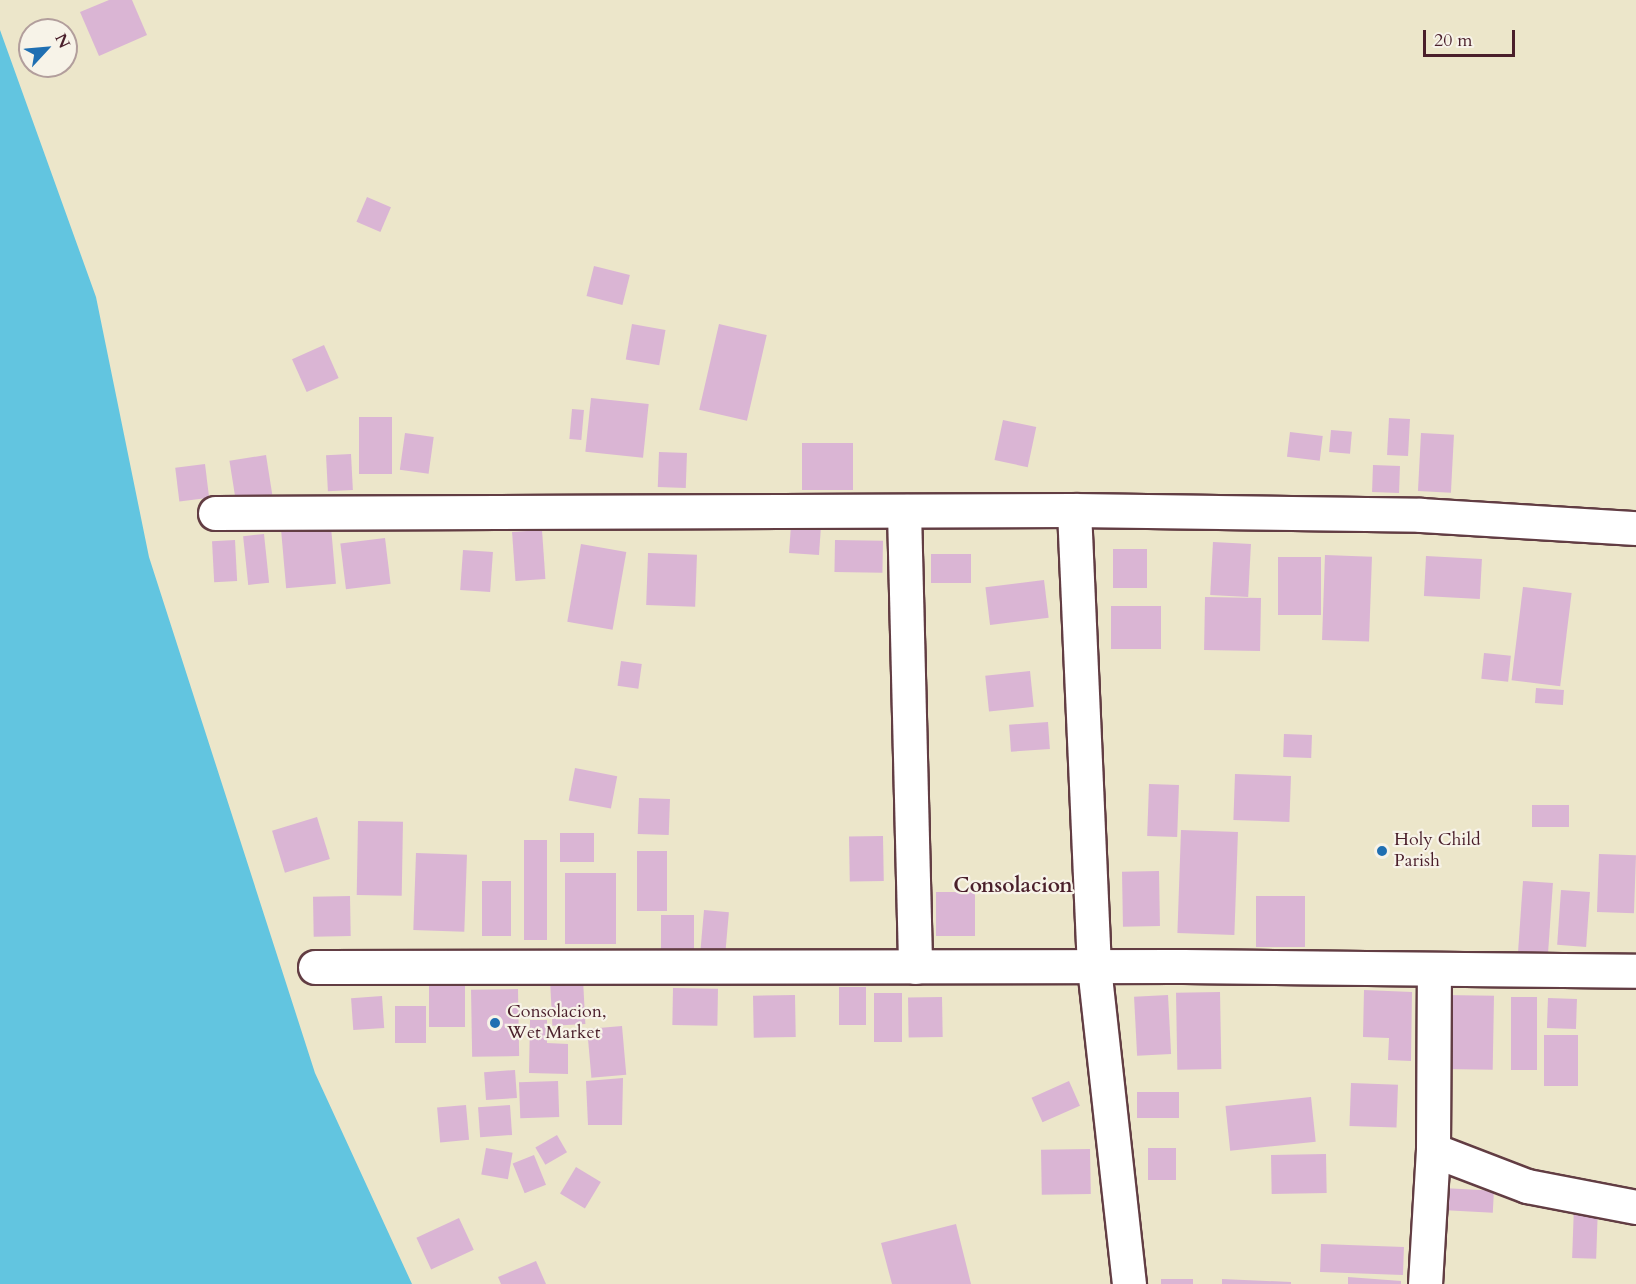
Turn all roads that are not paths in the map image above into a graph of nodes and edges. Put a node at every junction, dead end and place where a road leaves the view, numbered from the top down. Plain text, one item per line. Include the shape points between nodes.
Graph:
1 (1074, 510) junction
2 (904, 511) junction
3 (215, 513) dead end
4 (1636, 528) edge
5 (315, 967) dead end
6 (915, 967) junction
7 (1094, 967) junction
8 (1434, 969) junction
9 (1636, 971) edge
10 (1433, 1150) junction
11 (1636, 1207) edge
12 (1129, 1284) edge
13 (1425, 1284) edge

1 - 2 street
1 - 4 street via 1421,515
1 - 7 street
2 - 3 street
2 - 6 street
5 - 6 street
6 - 7 street
7 - 8 street
7 - 12 street
8 - 9 street
8 - 10 street
10 - 11 street via 1527,1186
10 - 13 street

